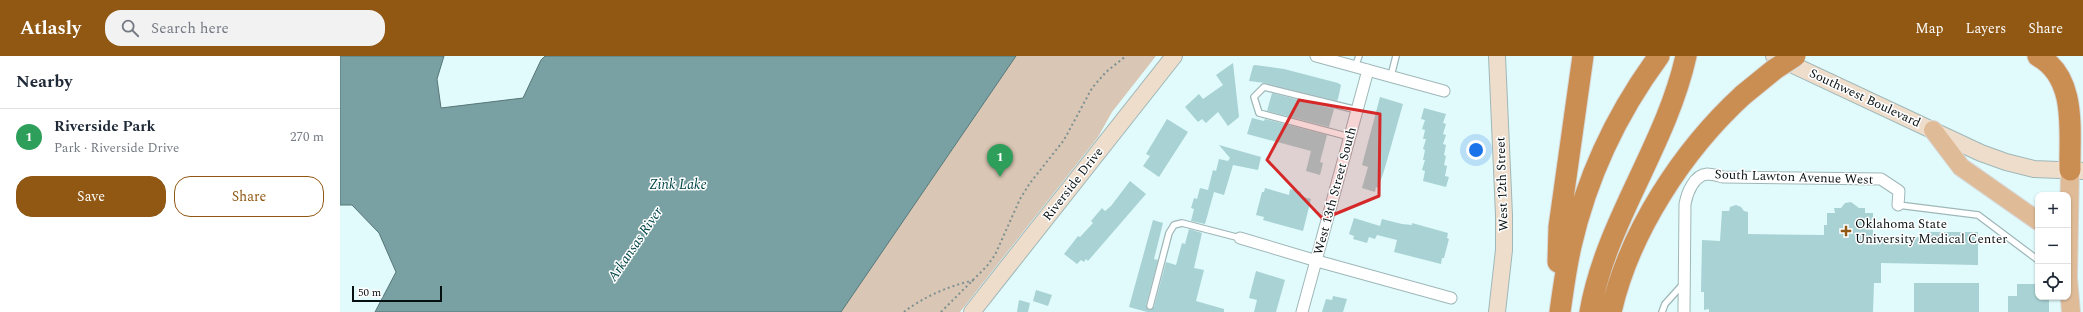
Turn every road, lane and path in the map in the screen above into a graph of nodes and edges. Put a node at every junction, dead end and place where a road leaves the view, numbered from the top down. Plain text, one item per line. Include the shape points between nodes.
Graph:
1 (1126, 56) edge
2 (1174, 56) edge
3 (1316, 56) edge
4 (1396, 56) edge
5 (1497, 56) edge
6 (1583, 56) edge
7 (1686, 56) edge
8 (1774, 56) edge
9 (1795, 56) edge
10 (2038, 56) edge
11 (1657, 60) edge
12 (1357, 61) edge
13 (1368, 70) junction
14 (1391, 76) junction
15 (1444, 91) dead end
16 (1357, 110) junction
17 (1933, 130) junction
18 (1350, 137) junction
19 (2076, 171) edge
20 (1898, 205) joint
21 (2035, 219) edge
22 (1240, 238) joint
23 (2035, 258) edge
24 (1317, 261) junction
25 (2069, 264) edge
26 (974, 280) junction
27 (1684, 283) junction
28 (1451, 298) dead end
29 (2070, 300) edge
30 (1150, 306) dead end
31 (904, 312) edge
32 (942, 312) edge
33 (972, 312) edge
34 (1302, 312) edge
35 (1497, 312) edge
36 (1556, 312) edge
37 (1560, 312) edge
38 (1590, 312) edge
39 (1611, 312) edge
40 (1662, 312) edge
41 (1684, 312) edge
42 (2071, 312) edge

1 - 26 path via 1106,72 1092,88 1064,140 1020,199 995,255
2 - 33 main road, Riverside Drive
3 - 12 street
4 - 14 lane
5 - 35 main road, West 12th Street via 1504,215 1504,250
6 - 36 highway via 1559,227
7 - 38 highway via 1676,95 1599,270
8 - 17 main road, Southwest Boulevard
9 - 39 highway, bridge via 1743,95 1703,135 1666,186 1633,248
10 - 19 highway via 2057,74 2066,94
11 - 37 highway via 1619,118 1597,163 1571,246
12 - 13 street
13 - 14 street
13 - 16 street, West 13th Street South
14 - 15 street
16 - 18 street, West 13th Street South
16 - 18 lane via 1264,87 1254,97 1259,113
17 - 19 main road via 2006,162 2034,169
17 - 21 main road via 1961,167
18 - 24 street, West 13th Street South
19 - 25 main road
20 - 23 lane via 1978,215
20 - 27 street, South Lawton Avenue West via 1899,191 1881,179 1723,178 1707,174 1696,180 1685,204
22 - 24 street
22 - 30 lane via 1182,223 1174,225 1169,233
24 - 28 street
24 - 34 street, West 13th Street South
26 - 31 path via 961,282 925,298
26 - 32 path
27 - 40 lane via 1665,304
27 - 41 street
29 - 42 main road

